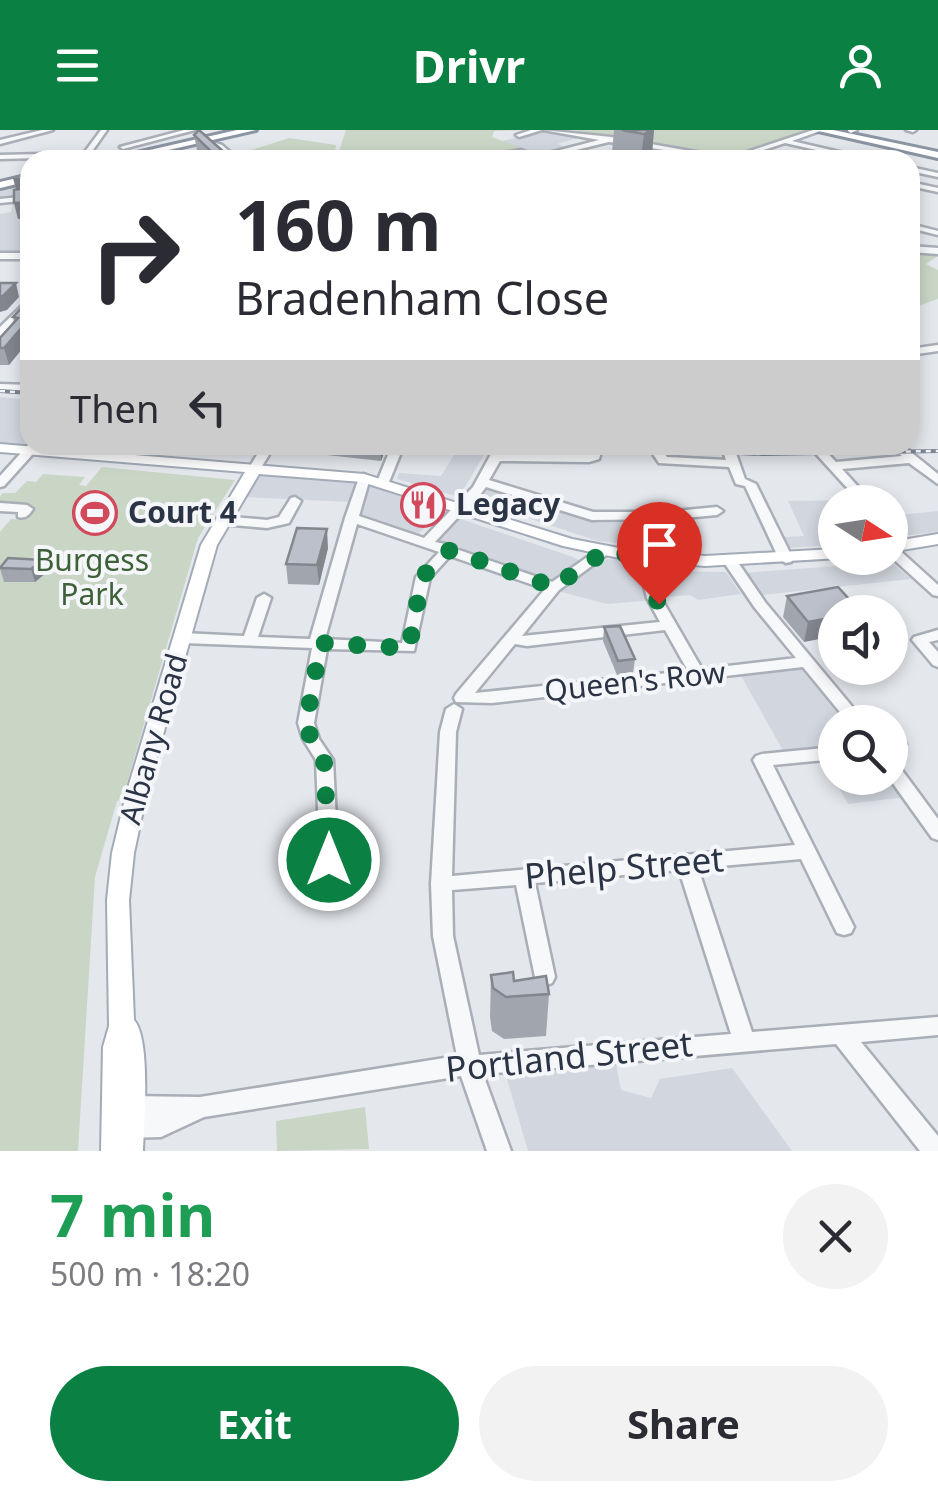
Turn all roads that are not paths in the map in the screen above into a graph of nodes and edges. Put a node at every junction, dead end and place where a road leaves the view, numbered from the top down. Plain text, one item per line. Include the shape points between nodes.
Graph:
1 (50, 130) edge
2 (192, 130) edge
3 (243, 130) edge
4 (251, 130) edge
5 (543, 130) edge
6 (819, 130) edge
7 (518, 136) dead end
8 (562, 138) edge
9 (614, 138) junction
10 (200, 141) junction
11 (782, 141) junction
12 (0, 142) edge
13 (123, 147) dead end
14 (158, 150) edge
15 (221, 150) edge
16 (571, 150) edge
17 (680, 150) edge
18 (755, 150) edge
19 (825, 150) edge
20 (917, 150) edge
21 (20, 312) edge
22 (0, 333) edge
23 (26, 455) edge
24 (111, 455) edge
25 (263, 455) edge
26 (394, 455) edge
27 (496, 455) edge
28 (551, 455) edge
29 (595, 455) edge
30 (660, 455) edge
31 (731, 455) edge
32 (822, 455) edge
33 (907, 455) edge
34 (911, 458) junction
35 (734, 464) junction
36 (831, 466) junction
37 (255, 468) junction
38 (364, 478) junction
39 (938, 480) edge
40 (383, 482) junction
41 (482, 482) junction
42 (0, 483) edge
43 (852, 485) edge
44 (296, 501) dead end
45 (0, 507) edge
46 (462, 507) junction
47 (717, 510) dead end
48 (352, 513) junction
49 (23, 514) dead end
50 (678, 518) dead end
51 (221, 520) junction
52 (938, 539) edge
53 (428, 542) junction
54 (908, 542) edge
55 (450, 550) junction
56 (605, 551) junction
57 (818, 556) edge
58 (644, 557) junction
59 (694, 560) junction
60 (730, 560) junction
61 (786, 560) junction
62 (908, 560) edge
63 (554, 587) junction
64 (938, 592) edge
65 (264, 598) dead end
66 (670, 626) junction
67 (929, 636) edge
68 (184, 638) junction
69 (508, 639) junction
70 (250, 640) junction
71 (318, 643) junction
72 (808, 662) junction
73 (938, 662) edge
74 (698, 675) junction
75 (458, 703) junction
76 (843, 705) edge
77 (818, 755) edge
78 (908, 792) edge
79 (938, 834) edge
80 (806, 851) junction
81 (329, 860) dead end
82 (686, 864) junction
83 (524, 877) junction
84 (441, 884) junction
85 (844, 927) dead end
86 (545, 977) edge
87 (938, 1026) edge
88 (842, 1034) junction
89 (744, 1041) junction
90 (470, 1065) junction
91 (123, 1128) edge
92 (499, 1151) edge
93 (935, 1151) edge

1 - 12 street
2 - 13 street
3 - 10 highway
4 - 10 highway
5 - 7 street
5 - 8 street
6 - 11 street
6 - 20 highway
8 - 9 street
9 - 16 street
9 - 17 street
10 - 14 highway
10 - 15 street
11 - 18 street
11 - 19 street
21 - 22 street
23 - 42 street
24 - 37 main road
25 - 37 street
26 - 40 street
27 - 41 street
28 - 29 street
30 - 35 street
31 - 35 street
32 - 36 street
33 - 34 street
34 - 36 street
34 - 39 street
35 - 61 street
36 - 43 street
37 - 38 main road
37 - 51 main road, Albany Road
38 - 40 main road
38 - 48 street
40 - 46 main road
41 - 46 street
41 - 47 street via 592,516
44 - 51 street via 284,520
45 - 49 street via 27,509
46 - 53 street
46 - 56 main road
48 - 53 street
48 - 71 street
50 - 59 street
51 - 68 main road, Albany Road
52 - 54 main road
53 - 55 street
55 - 63 street
55 - 71 street via 422,577 409,648
56 - 58 main road
56 - 63 street
57 - 61 main road
58 - 59 main road
58 - 66 street via 654,598
59 - 60 main road
60 - 61 main road
60 - 72 street
62 - 64 street
63 - 69 street
65 - 70 street
66 - 69 street
66 - 74 street
67 - 73 street via 920,643
68 - 70 street
68 - 91 main road, Albany Road via 123,852 122,1026 116,1047
69 - 75 street
70 - 71 street
71 - 81 street via 306,723 324,760
72 - 74 street, Queen's Row
72 - 76 street
74 - 75 street, Queen's Row
75 - 84 street via 448,732
77 - 80 street via 762,760
78 - 79 street
80 - 82 street, Phelp Street
80 - 85 street
82 - 83 street, Phelp Street
82 - 89 street
83 - 84 street, Phelp Street
83 - 86 street
84 - 90 street via 443,936
87 - 88 street, Portland Street
88 - 89 street, Portland Street
88 - 93 street
89 - 90 street, Portland Street
90 - 91 street, Portland Street via 202,1107 160,1126
90 - 92 street

